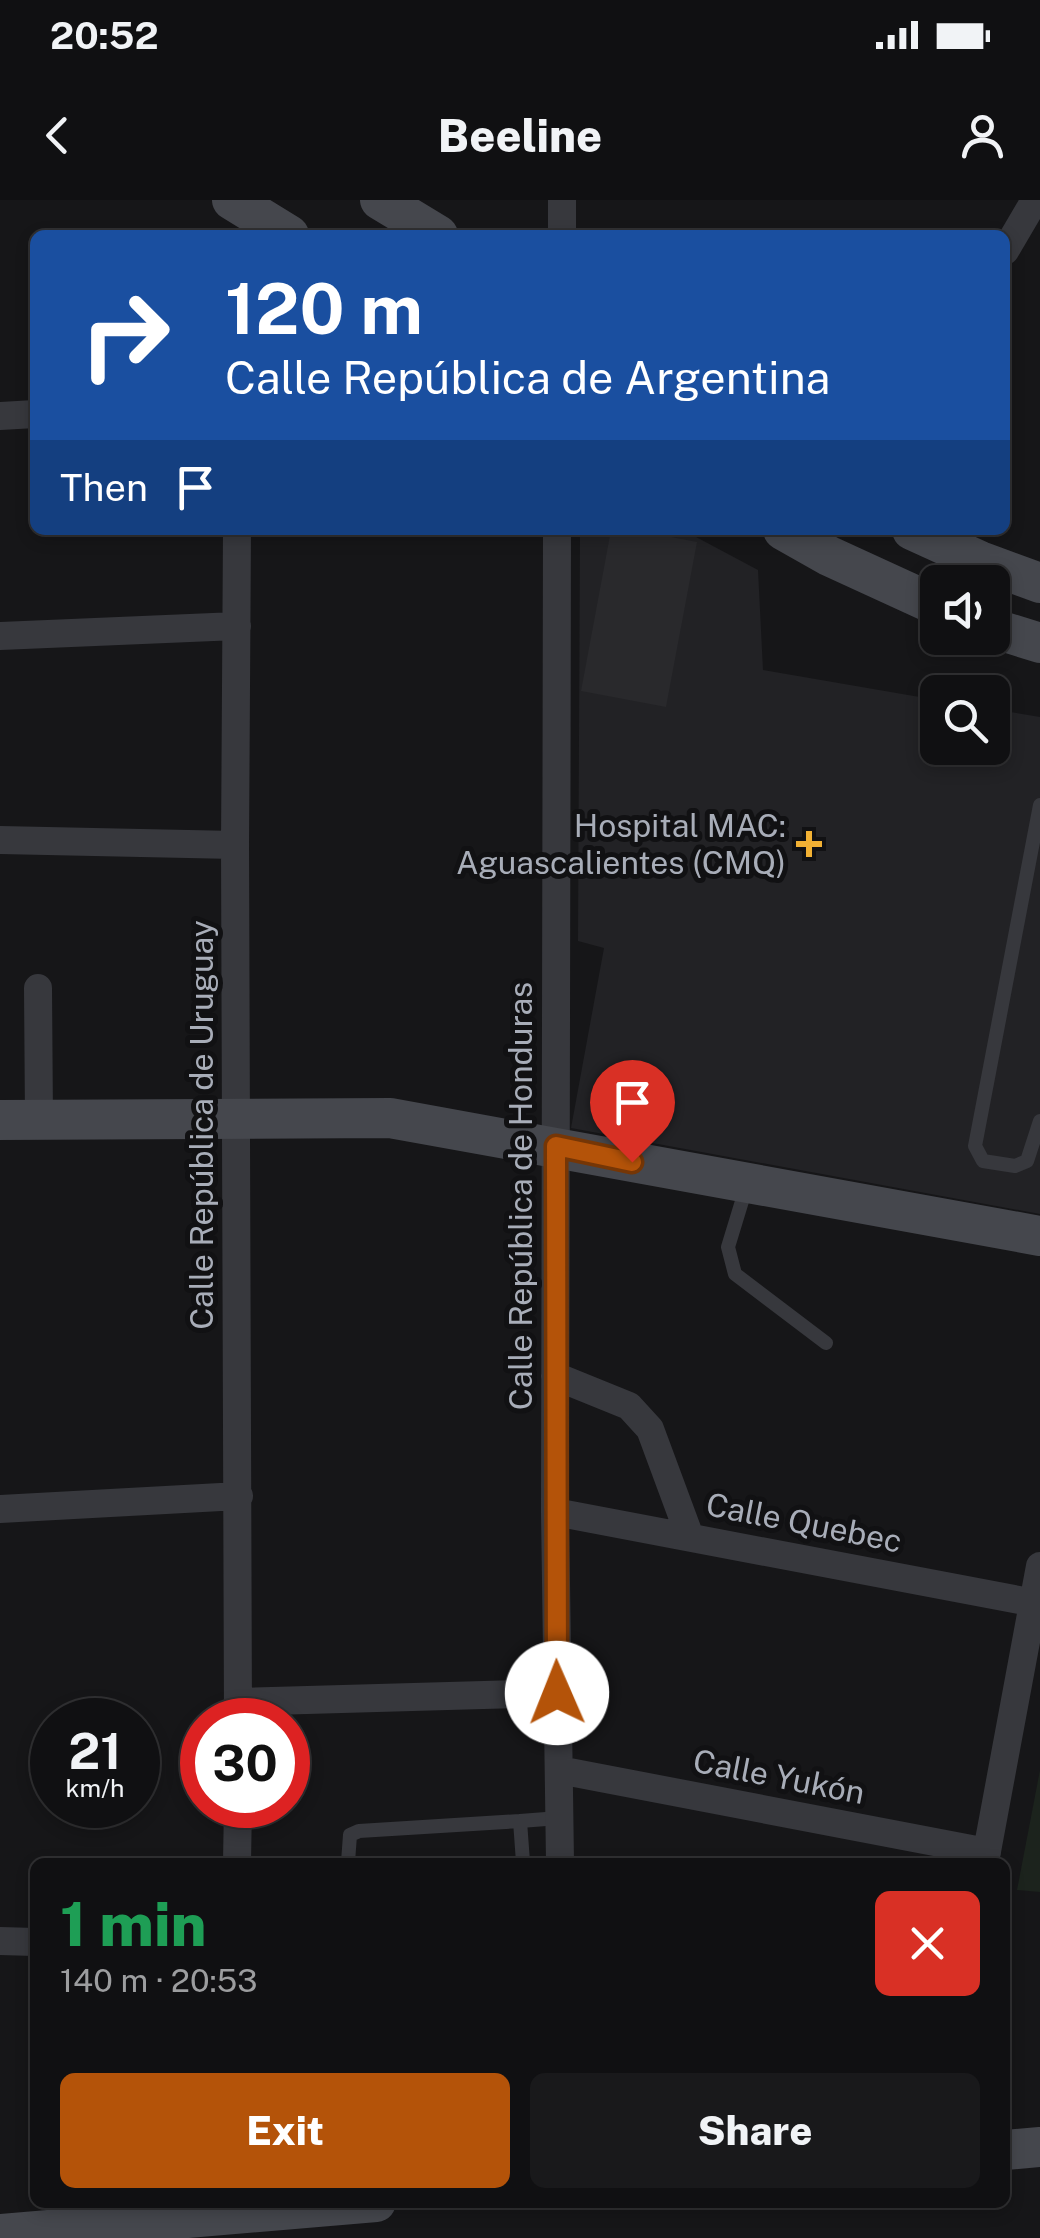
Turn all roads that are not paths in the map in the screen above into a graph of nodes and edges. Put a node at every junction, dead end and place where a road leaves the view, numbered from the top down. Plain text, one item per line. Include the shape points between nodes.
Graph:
1 (380, 200) edge
2 (562, 200) edge
3 (1035, 200) edge
4 (238, 210) edge
5 (279, 230) edge
6 (430, 230) edge
7 (562, 230) edge
8 (1010, 243) edge
9 (30, 414) edge
10 (0, 416) edge
11 (237, 535) edge
12 (557, 535) edge
13 (792, 535) edge
14 (923, 535) edge
15 (1040, 583) edge
16 (920, 598) edge
17 (236, 626) junction
18 (1010, 634) edge
19 (0, 636) edge
20 (1040, 643) edge
21 (1040, 806) edge
22 (0, 840) edge
23 (235, 845) junction
24 (38, 988) dead end
25 (236, 1118) junction
26 (19, 1120) edge
27 (1040, 1122) edge
28 (556, 1146) junction
29 (748, 1184) junction
30 (1040, 1236) edge
31 (826, 1343) dead end
32 (555, 1376) junction
33 (238, 1496) junction
34 (0, 1509) edge
35 (554, 1512) junction
36 (690, 1537) junction
37 (1040, 1566) edge
38 (1037, 1603) edge
39 (557, 1693) junction
40 (238, 1698) edge
41 (310, 1707) edge
42 (559, 1770) junction
43 (559, 1818) junction
44 (520, 1821) junction
45 (238, 1828) edge
46 (986, 1857) edge
47 (237, 1858) edge
48 (348, 1858) edge
49 (523, 1858) edge
50 (560, 1858) edge
51 (0, 1941) edge
52 (30, 1942) edge
53 (1040, 2147) edge
54 (1010, 2150) edge
55 (321, 2208) edge
56 (230, 2218) edge
57 (0, 2234) edge

1 - 6 street
2 - 7 street
3 - 8 street
4 - 5 street
9 - 10 street
11 - 17 street, Calle República de Uruguay
12 - 28 street, Calle República de Honduras
13 - 16 street
14 - 15 street
17 - 19 street
17 - 23 street, Calle República de Uruguay
18 - 20 street
21 - 27 lane via 975,1146 983,1161 1015,1166 1027,1161
22 - 23 street
23 - 25 street, Calle República de Uruguay
24 - 26 street
25 - 26 street
25 - 28 street via 390,1118
25 - 33 street, Calle República de Uruguay
28 - 29 street
28 - 32 street, Calle República de Honduras
29 - 30 street
29 - 31 lane via 728,1247 735,1274
32 - 35 street, Calle República de Honduras
32 - 36 street via 629,1406 650,1429
33 - 34 street
33 - 40 street, Calle República de Uruguay
35 - 36 street, Calle Quebec
35 - 39 street, Calle República de Honduras
36 - 38 street, Calle Quebec
37 - 38 street
38 - 46 street
39 - 41 street
39 - 42 street, Calle República de Honduras
42 - 43 street, Calle República de Honduras
42 - 46 street, Calle Yukón
43 - 44 lane
43 - 50 street, Calle República de Honduras
44 - 48 lane via 359,1831 350,1835
44 - 49 lane
45 - 47 street
51 - 52 street
53 - 54 street
55 - 56 street
56 - 57 street

